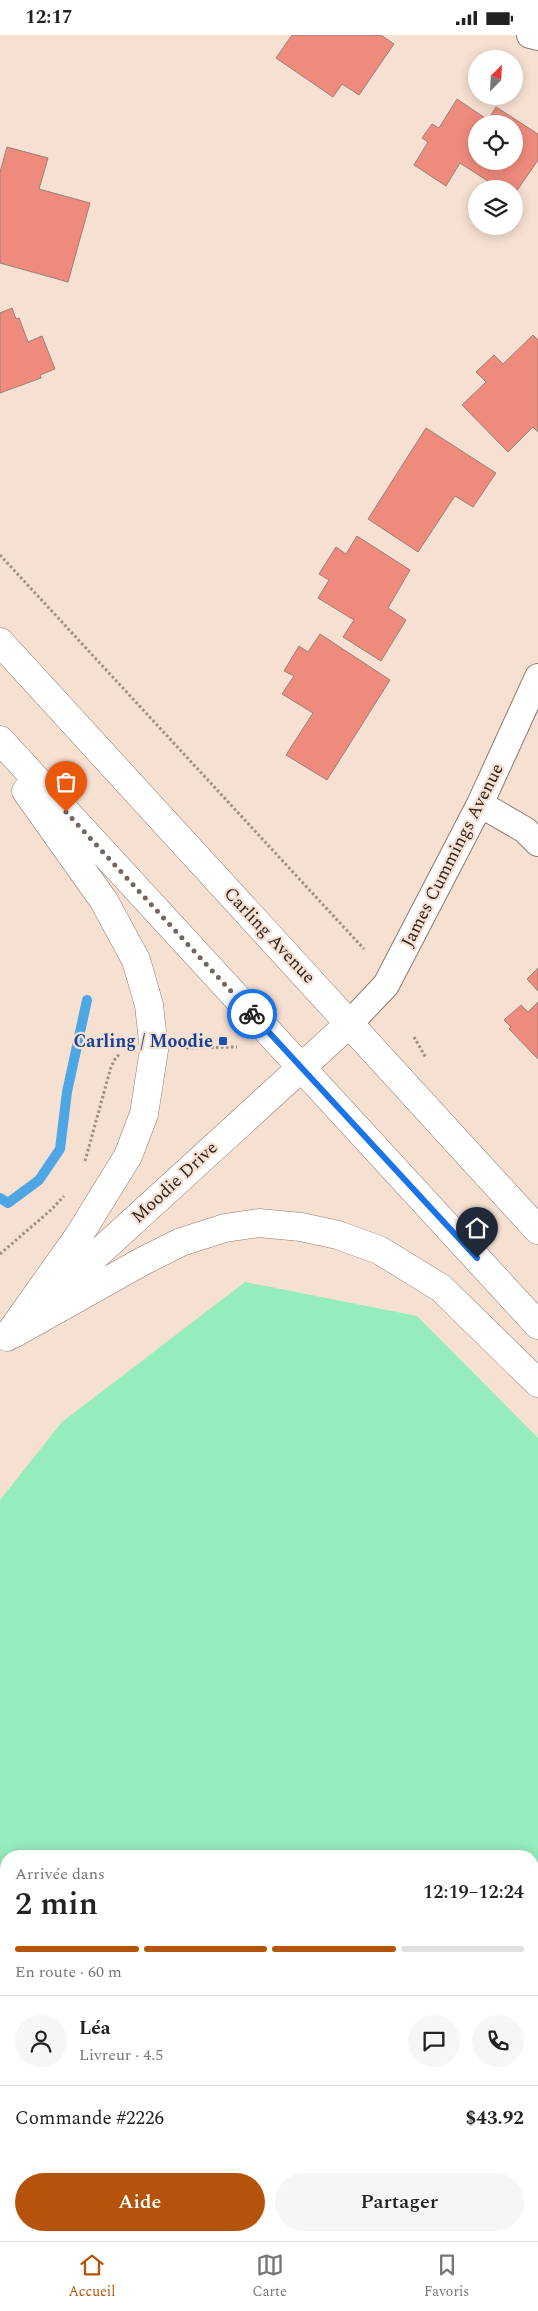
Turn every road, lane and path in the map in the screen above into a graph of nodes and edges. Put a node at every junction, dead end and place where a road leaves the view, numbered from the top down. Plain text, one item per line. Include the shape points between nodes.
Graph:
1 (0, 555) edge
2 (0, 642) edge
3 (538, 677) edge
4 (0, 740) edge
5 (0, 755) edge
6 (480, 805) junction
7 (538, 843) edge
8 (364, 949) dead end
9 (350, 1023) junction
10 (238, 1047) dead end
11 (180, 1048) dead end
12 (123, 1052) dead end
13 (300, 1067) junction
14 (81, 1170) dead end
15 (67, 1192) dead end
16 (538, 1230) edge
17 (0, 1255) edge
18 (538, 1325) edge
19 (4, 1340) edge
20 (538, 1383) edge

1 - 8 path
2 - 9 main road, Carling Avenue
3 - 6 street, James Cummings Avenue
4 - 13 main road
5 - 19 main road via 104,901 136,960 149,1005 154,1050 144,1114 128,1156 78,1237
6 - 7 street via 525,830
6 - 9 street, James Cummings Avenue via 386,985
9 - 13 main road, Moodie Drive
9 - 16 main road, Carling Avenue
10 - 11 path
12 - 14 path via 111,1067
13 - 18 main road
13 - 19 main road, Moodie Drive
15 - 17 path
19 - 20 main road via 180,1242 224,1228 259,1223 338,1235 379,1250 414,1270 441,1287

